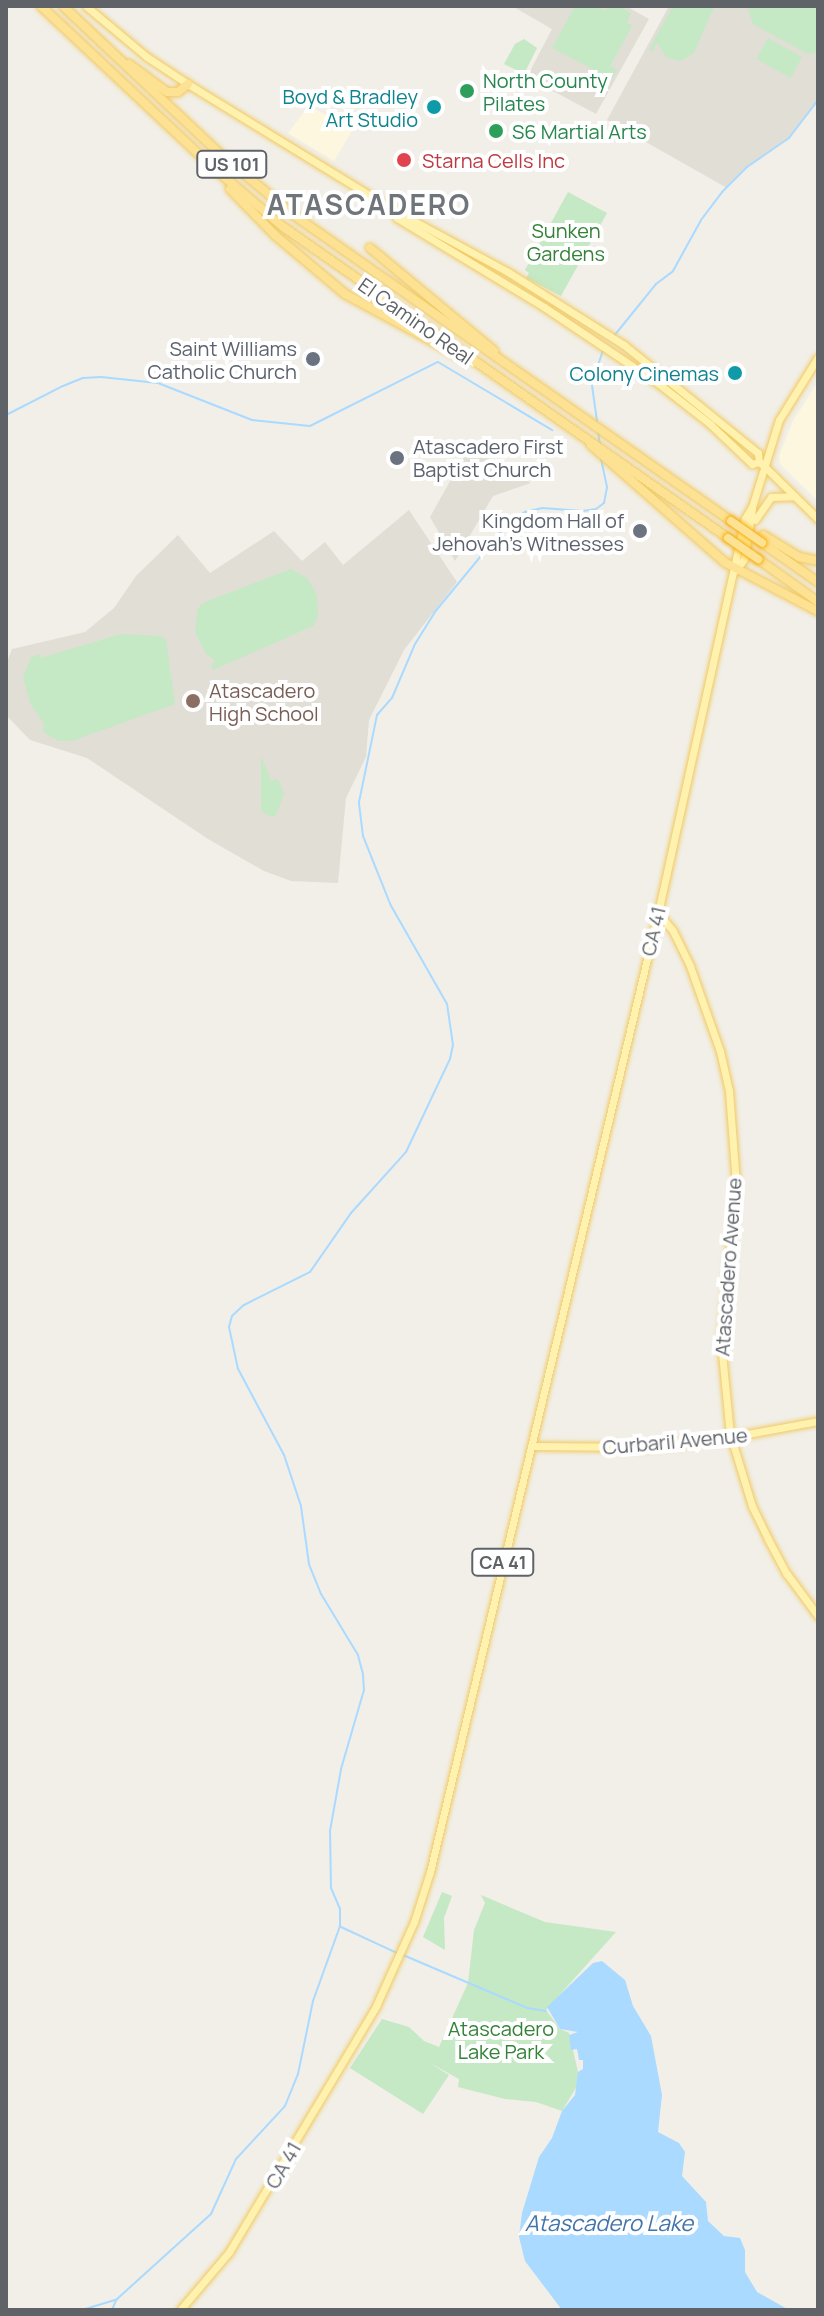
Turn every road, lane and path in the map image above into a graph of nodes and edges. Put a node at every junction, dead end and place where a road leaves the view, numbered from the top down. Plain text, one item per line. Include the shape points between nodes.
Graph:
1 (41, 6) edge
2 (63, 6) edge
3 (86, 6) edge
4 (124, 62) junction
5 (188, 84) junction
6 (209, 164) junction
7 (392, 209) junction
8 (370, 248) dead end
9 (818, 357) edge
10 (479, 365) junction
11 (528, 380) junction
12 (598, 451) junction
13 (761, 464) junction
14 (795, 497) junction
15 (752, 507) junction
16 (818, 519) edge
17 (749, 528) junction
18 (763, 539) junction
19 (815, 559) edge
20 (736, 570) junction
21 (818, 582) edge
22 (818, 602) edge
23 (818, 611) edge
24 (658, 913) junction
25 (818, 1421) edge
26 (731, 1437) junction
27 (531, 1446) junction
28 (818, 1616) edge
29 (180, 2310) edge

1 - 6 highway, El Camino Real / US 101
2 - 4 highway, El Camino Real / US 101
3 - 5 main road
4 - 5 highway via 167,92
4 - 11 highway, El Camino Real / US 101 via 243,175
5 - 7 main road
6 - 10 highway, El Camino Real / US 101 via 273,219
6 - 10 highway via 246,208 345,294
7 - 13 main road via 488,260 612,338 755,451
7 - 13 main road via 397,218 614,353 677,397 752,464
8 - 11 highway
9 - 13 main road, CA 41 via 783,412
10 - 12 highway, El Camino Real / US 101
11 - 17 highway, El Camino Real / US 101, bridge via 731,521
12 - 20 highway
12 - 22 highway, El Camino Real / US 101, bridge
13 - 14 main road
13 - 15 main road, CA 41 / CA 41
14 - 16 main road
14 - 17 main road via 767,499
15 - 17 main road, CA 41 / CA 41
15 - 20 main road, CA 41 / CA 41
17 - 18 highway, El Camino Real / US 101, bridge
17 - 20 main road, CA 41 / CA 41 via 744,559
18 - 19 highway
18 - 21 highway, El Camino Real / US 101
20 - 23 highway
20 - 24 main road, CA 41 / CA 41
24 - 26 main road, Atascadero Avenue via 690,966 712,1022 729,1091 736,1184 721,1343
24 - 27 main road, CA 41 / CA 41
25 - 26 main road, Curbaril Avenue
26 - 27 main road, Curbaril Avenue via 632,1447
26 - 28 main road, Atascadero Avenue via 768,1539
27 - 29 main road, CA 41 / CA 41 via 414,1922 376,2006 262,2200 229,2252

